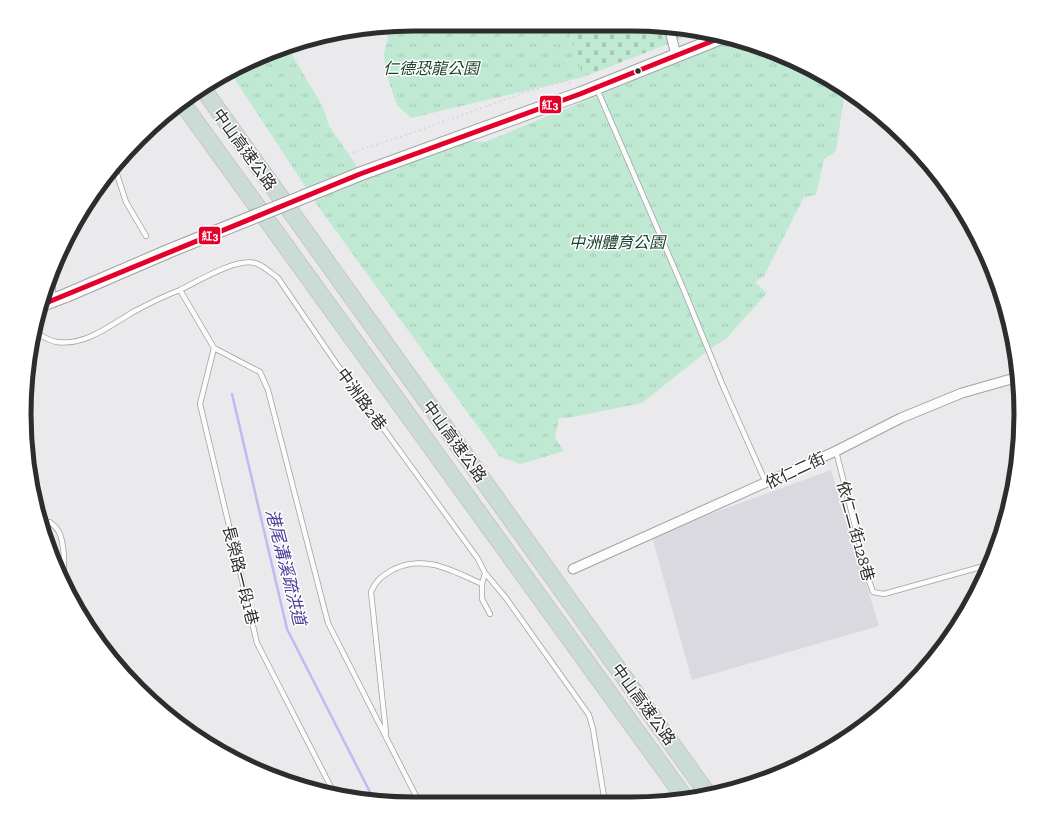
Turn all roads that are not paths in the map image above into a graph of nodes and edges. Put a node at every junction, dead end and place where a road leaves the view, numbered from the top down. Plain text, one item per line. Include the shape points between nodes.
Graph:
1 (671, 33) edge
2 (714, 40) edge
3 (676, 55) junction
4 (596, 87) junction
5 (209, 91) edge
6 (205, 93) edge
7 (185, 107) edge
8 (182, 109) edge
9 (220, 114) junction
10 (198, 125) junction
11 (117, 173) edge
12 (146, 236) dead end
13 (180, 290) junction
14 (48, 302) edge
15 (39, 335) edge
16 (214, 348) junction
17 (1012, 379) edge
18 (836, 451) junction
19 (766, 483) junction
20 (47, 522) edge
21 (983, 566) edge
22 (63, 568) edge
23 (573, 569) dead end
24 (485, 574) junction
25 (482, 584) junction
26 (490, 614) dead end
27 (386, 737) junction
28 (330, 788) edge
29 (705, 790) edge
30 (682, 794) edge
31 (416, 797) edge
32 (604, 797) edge

1 - 3 street
2 - 3 street
3 - 4 street
4 - 14 street, bridge via 360,174
4 - 19 lane
5 - 9 highway
6 - 9 highway, 中山高速公路
7 - 10 highway, 中山高速公路
8 - 10 highway
9 - 29 highway, 中山高速公路
10 - 30 highway, 中山高速公路
11 - 12 lane via 126,202
13 - 15 lane via 77,341 58,342
13 - 16 lane
13 - 24 lane, 中洲路2巷 via 234,263 255,262 278,278 336,363 478,558
16 - 27 lane via 260,372 268,390 328,623
16 - 28 lane, 長榮路一段1巷 via 200,404 257,643
17 - 18 street, 依仁二街 via 962,393 902,418
18 - 19 street, 依仁二街
18 - 21 lane, 依仁二街128巷 via 873,592 884,594
19 - 23 street, 依仁二街
20 - 22 lane via 50,522 58,532 64,554
24 - 25 lane
24 - 32 lane, 中洲路2巷 via 506,598 589,715
25 - 26 lane via 482,599
25 - 27 lane via 426,562 403,565 376,582 371,592
27 - 31 lane

